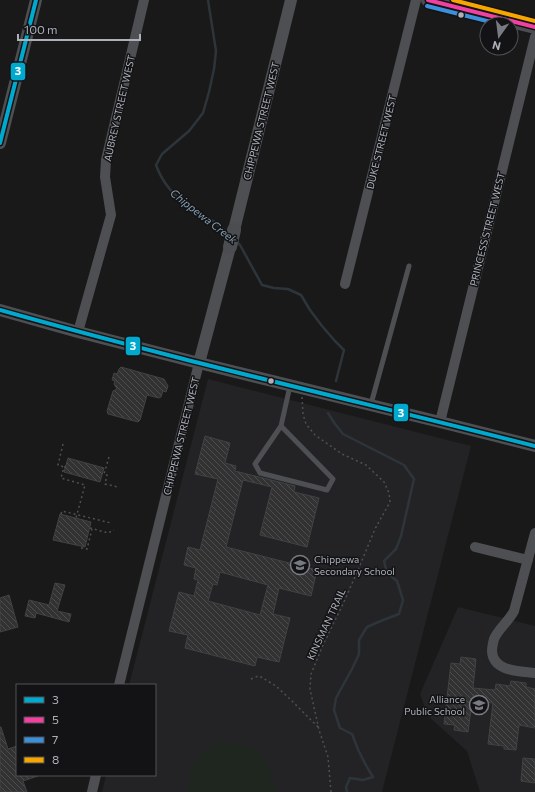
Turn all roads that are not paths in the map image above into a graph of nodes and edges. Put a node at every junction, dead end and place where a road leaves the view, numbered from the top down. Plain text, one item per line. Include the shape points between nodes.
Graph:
1 (36, 0) edge
2 (144, 0) edge
3 (291, 0) edge
4 (416, 0) edge
5 (428, 0) edge
6 (535, 27) edge
7 (535, 37) edge
8 (0, 143) edge
9 (234, 230) joint
10 (230, 247) joint
11 (409, 266) dead end
12 (345, 284) dead end
13 (0, 310) edge
14 (78, 332) junction
15 (199, 363) junction
16 (290, 386) junction
17 (371, 405) junction
18 (440, 422) junction
19 (282, 426) junction
20 (535, 446) edge
21 (535, 533) edge
22 (475, 546) dead end
23 (528, 560) junction
24 (535, 673) edge
25 (119, 684) edge
26 (96, 776) edge
27 (92, 792) edge

1 - 8 street
2 - 14 street, AUBREY STREET WEST via 106,160 105,177 111,215
3 - 9 street, CHIPPEWA STREET WEST
4 - 12 street, DUKE STREET WEST
5 - 6 main road
7 - 18 street, PRINCESS STREET WEST
9 - 10 main road, CHIPPEWA STREET WEST
10 - 15 street, CHIPPEWA STREET WEST
11 - 17 lane
13 - 14 street
14 - 15 street
15 - 16 street
15 - 25 street, CHIPPEWA STREET WEST
16 - 17 street
16 - 19 lane
17 - 18 street
18 - 20 street
19 - 19 lane via 255,464 260,473 327,490 334,479
21 - 23 street
22 - 23 street
23 - 24 street via 514,611 494,639 492,657 498,665 508,670
26 - 27 street

